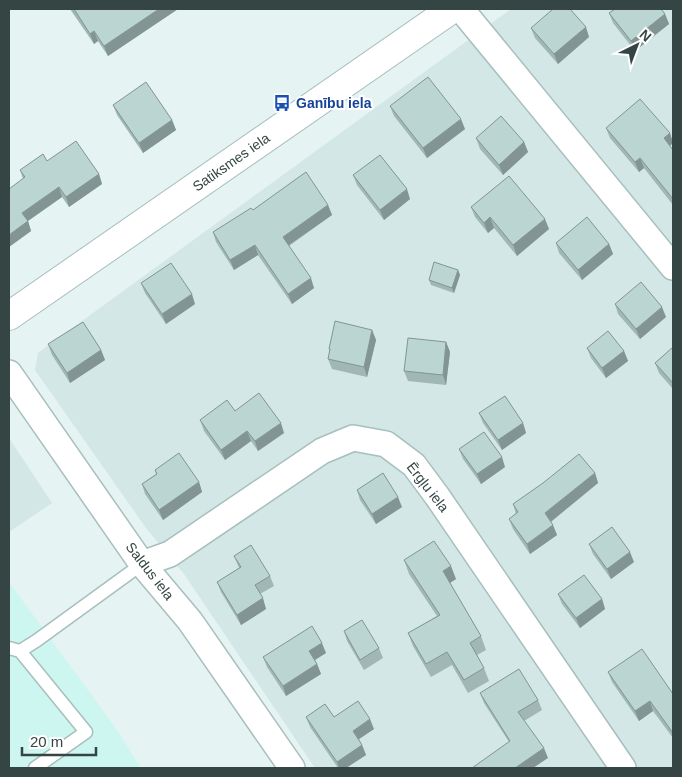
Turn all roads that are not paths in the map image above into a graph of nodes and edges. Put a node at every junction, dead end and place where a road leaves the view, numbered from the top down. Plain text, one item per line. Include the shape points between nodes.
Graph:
1 (452, 9) edge
2 (461, 9) edge
3 (673, 268) edge
4 (9, 316) edge
5 (9, 373) edge
6 (142, 564) junction
7 (14, 649) edge
8 (35, 768) edge
9 (292, 768) edge
10 (623, 768) edge

1 - 4 street, Satiksmes iela
2 - 3 street
5 - 6 street, Saldus iela
6 - 7 lane via 36,641
6 - 9 street, Saldus iela via 190,621
6 - 10 street, Ērgļu iela via 170,554 322,451 353,438 386,444 414,465 437,496
7 - 8 lane via 86,732

